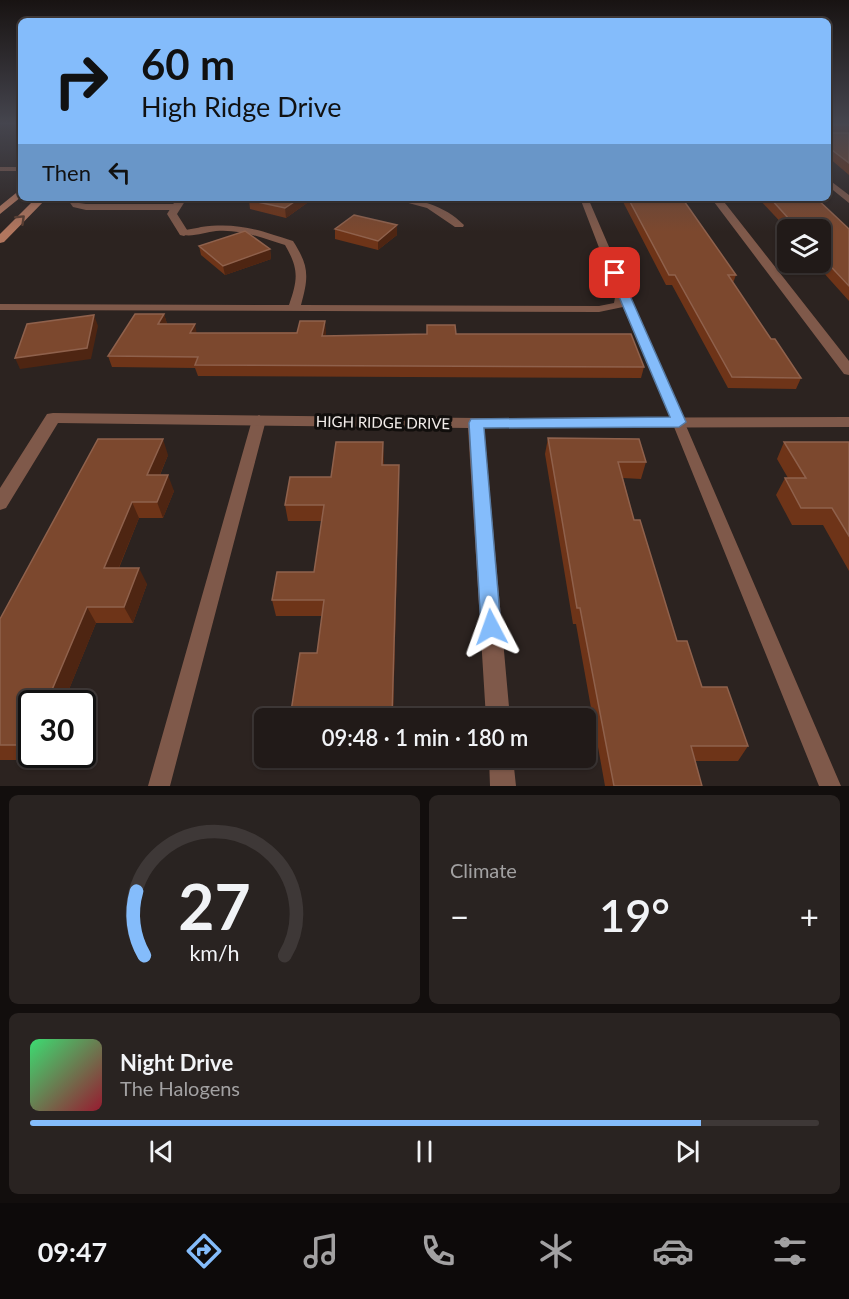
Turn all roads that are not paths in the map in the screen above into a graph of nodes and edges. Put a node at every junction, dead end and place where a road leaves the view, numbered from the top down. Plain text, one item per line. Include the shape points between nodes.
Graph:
1 (0, 169) edge
2 (18, 169) edge
3 (831, 185) edge
4 (18, 195) edge
5 (849, 200) edge
6 (39, 201) edge
7 (73, 201) edge
8 (409, 201) edge
9 (585, 201) edge
10 (718, 201) edge
11 (180, 203) edge
12 (0, 211) edge
13 (459, 225) dead end
14 (184, 232) joint
15 (0, 240) edge
16 (622, 292) junction
17 (0, 307) edge
18 (294, 308) junction
19 (849, 371) edge
20 (259, 420) junction
21 (679, 422) junction
22 (849, 422) edge
23 (476, 423) junction
24 (0, 503) edge
25 (497, 708) edge
26 (502, 768) edge
27 (159, 786) edge
28 (503, 786) edge
29 (830, 786) edge

1 - 2 lane
3 - 5 lane
4 - 12 main road
15 -> 6 main road
7 - 11 lane via 86,207
8 - 13 street via 430,206
9 - 16 lane
10 - 19 street
11 - 14 street via 172,214
14 - 18 lane via 242,228 289,243 302,264 303,278
16 - 18 lane via 619,304 599,309
16 - 21 lane
17 - 18 lane
20 - 23 street, HIGH RIDGE DRIVE
20 - 24 street, HIGH RIDGE DRIVE via 53,418
20 - 27 lane
21 - 22 street, HIGH RIDGE DRIVE
21 - 23 street, HIGH RIDGE DRIVE
21 - 29 lane
23 - 25 street
26 - 28 street

